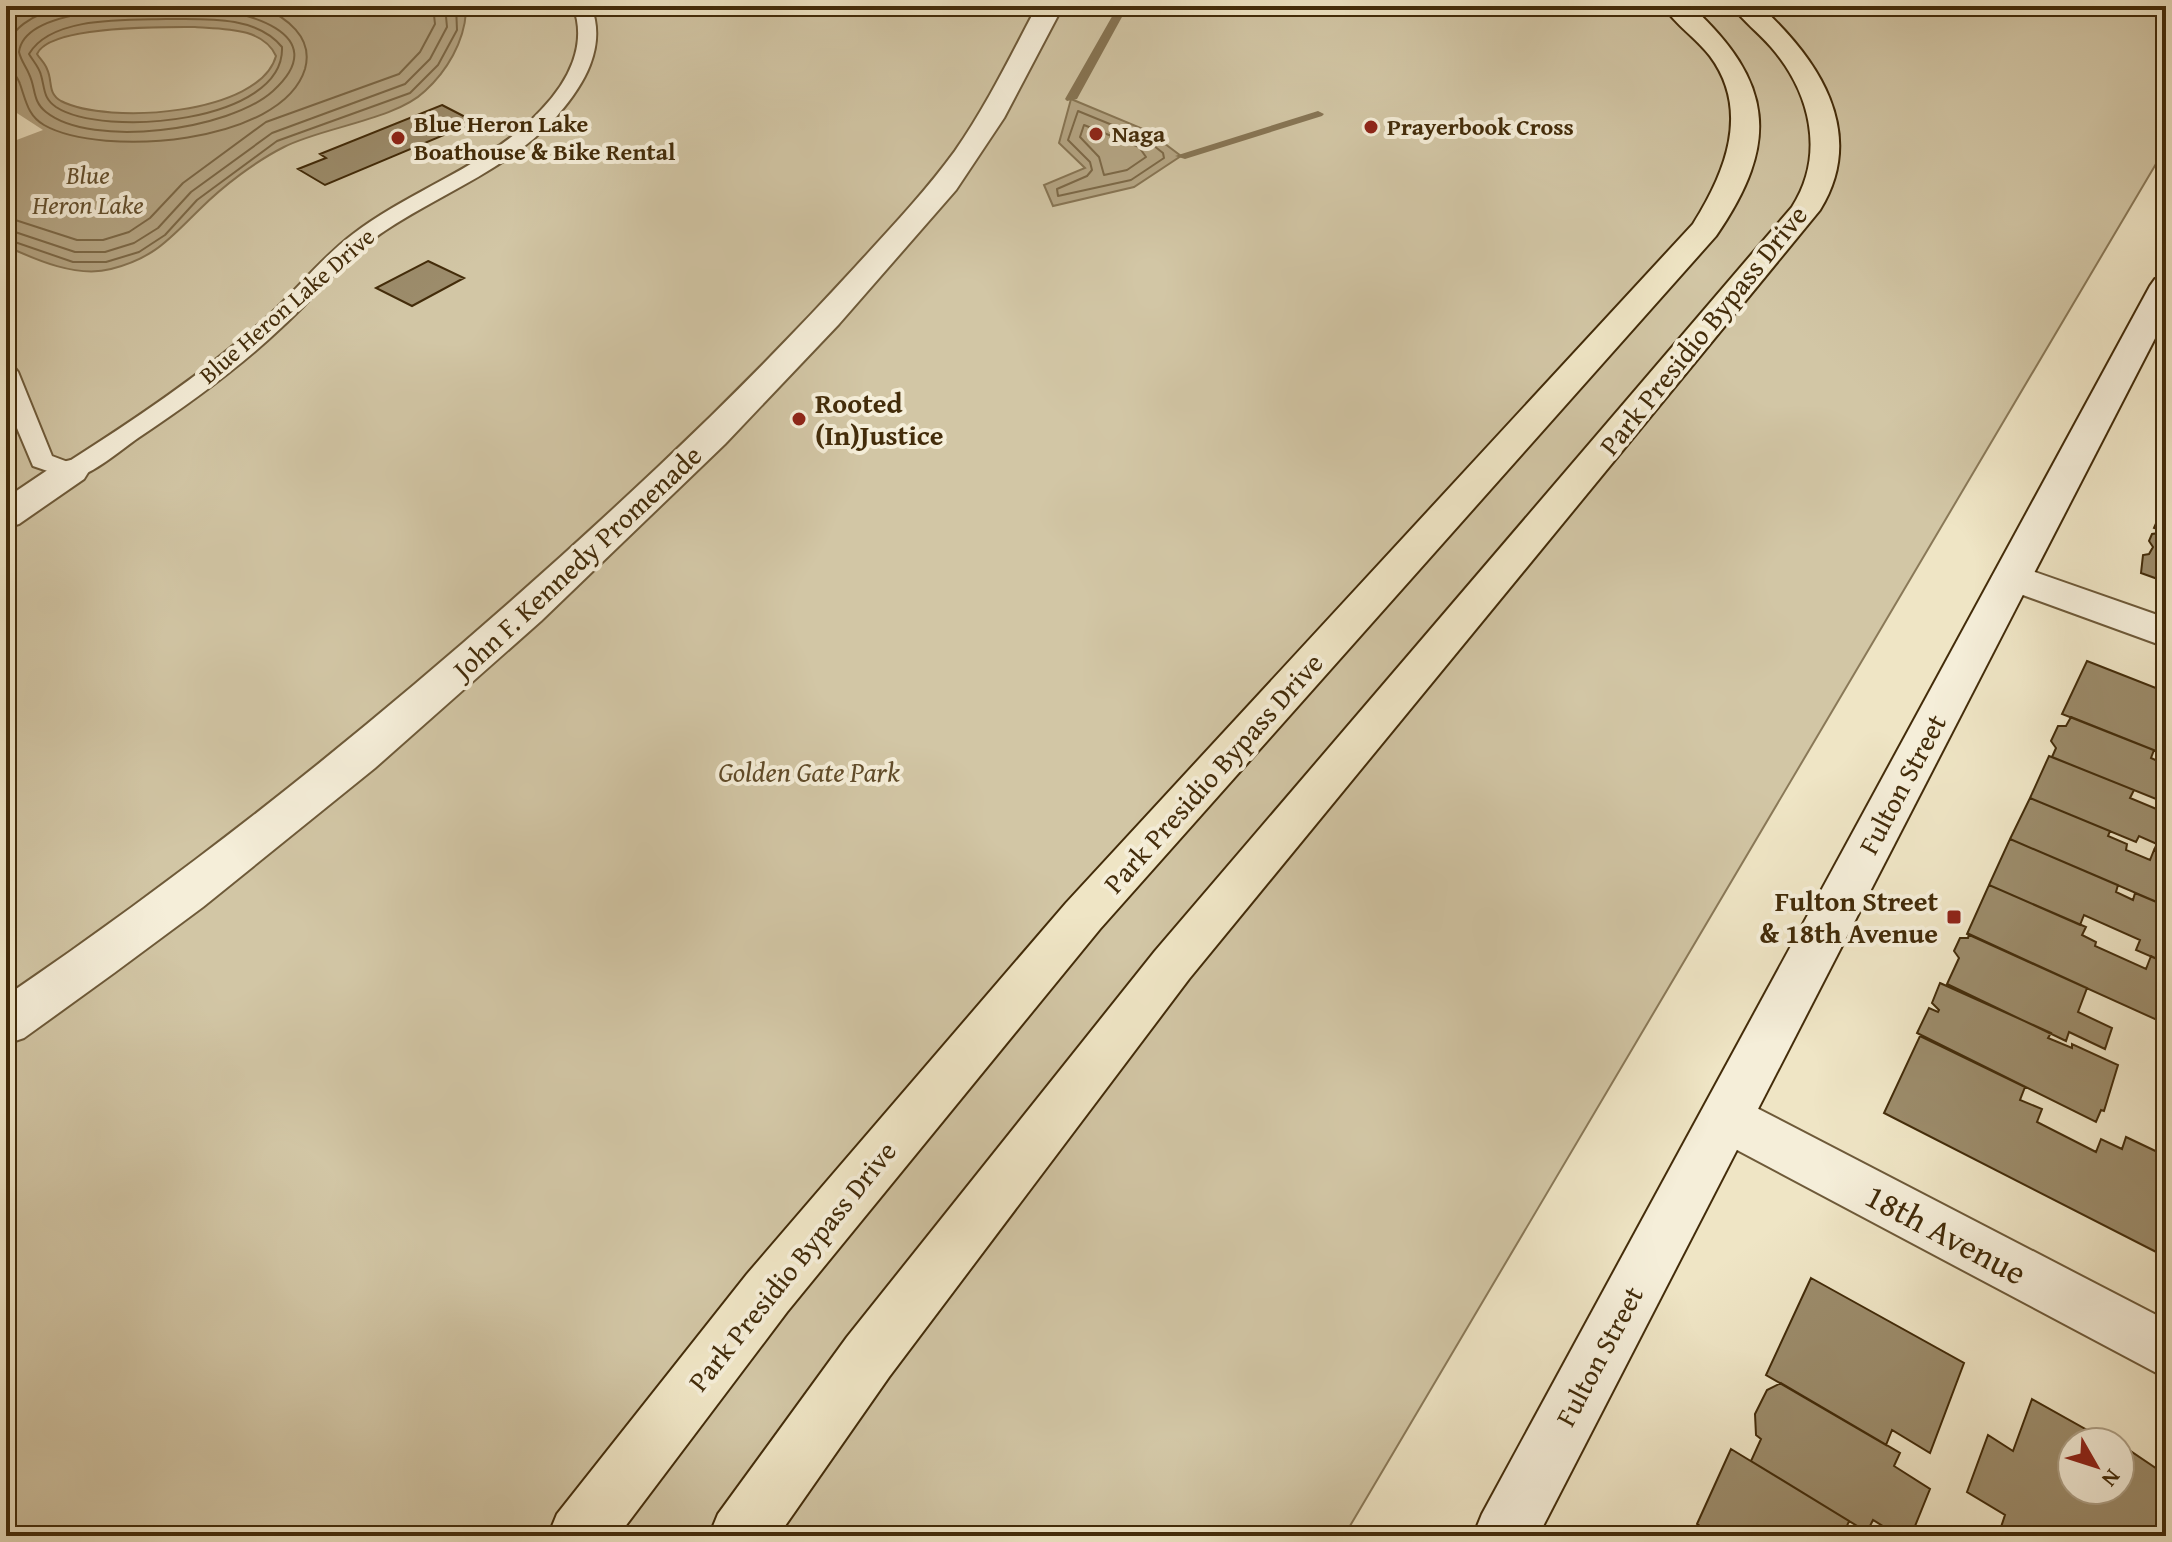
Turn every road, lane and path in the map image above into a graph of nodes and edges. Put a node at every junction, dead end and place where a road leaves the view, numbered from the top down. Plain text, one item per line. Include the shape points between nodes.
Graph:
1 (582, 6) edge
2 (1050, 6) edge
3 (1676, 6) edge
4 (1745, 6) edge
5 (2166, 286) edge
6 (6, 372) edge
7 (71, 471) junction
8 (6, 516) edge
9 (2012, 577) junction
10 (2166, 633) edge
11 (6, 1023) edge
12 (1726, 1118) junction
13 (2166, 1350) edge
14 (579, 1536) edge
15 (740, 1536) edge
16 (1504, 1536) edge

1 - 7 lane, Blue Heron Lake Drive via 590,38 584,57 560,100 518,142 351,245 235,355
2 - 11 street, John F. Kennedy Promenade via 982,130 939,190 818,329 723,425 554,586 290,815 179,902
3 - 14 highway, Park Presidio Bypass Drive via 1725,59 1747,114 1740,168 1705,229 1083,916 767,1293
4 - 15 highway, Park Presidio Bypass Drive via 1795,58 1817,101 1824,162 1808,205 1172,965 868,1357
5 - 9 street, Fulton Street
6 - 7 lane via 42,461
7 - 8 street, Blue Heron Lake Drive
9 - 10 street
9 - 12 street, Fulton Street
12 - 13 street, 18th Avenue
12 - 16 street, Fulton Street

